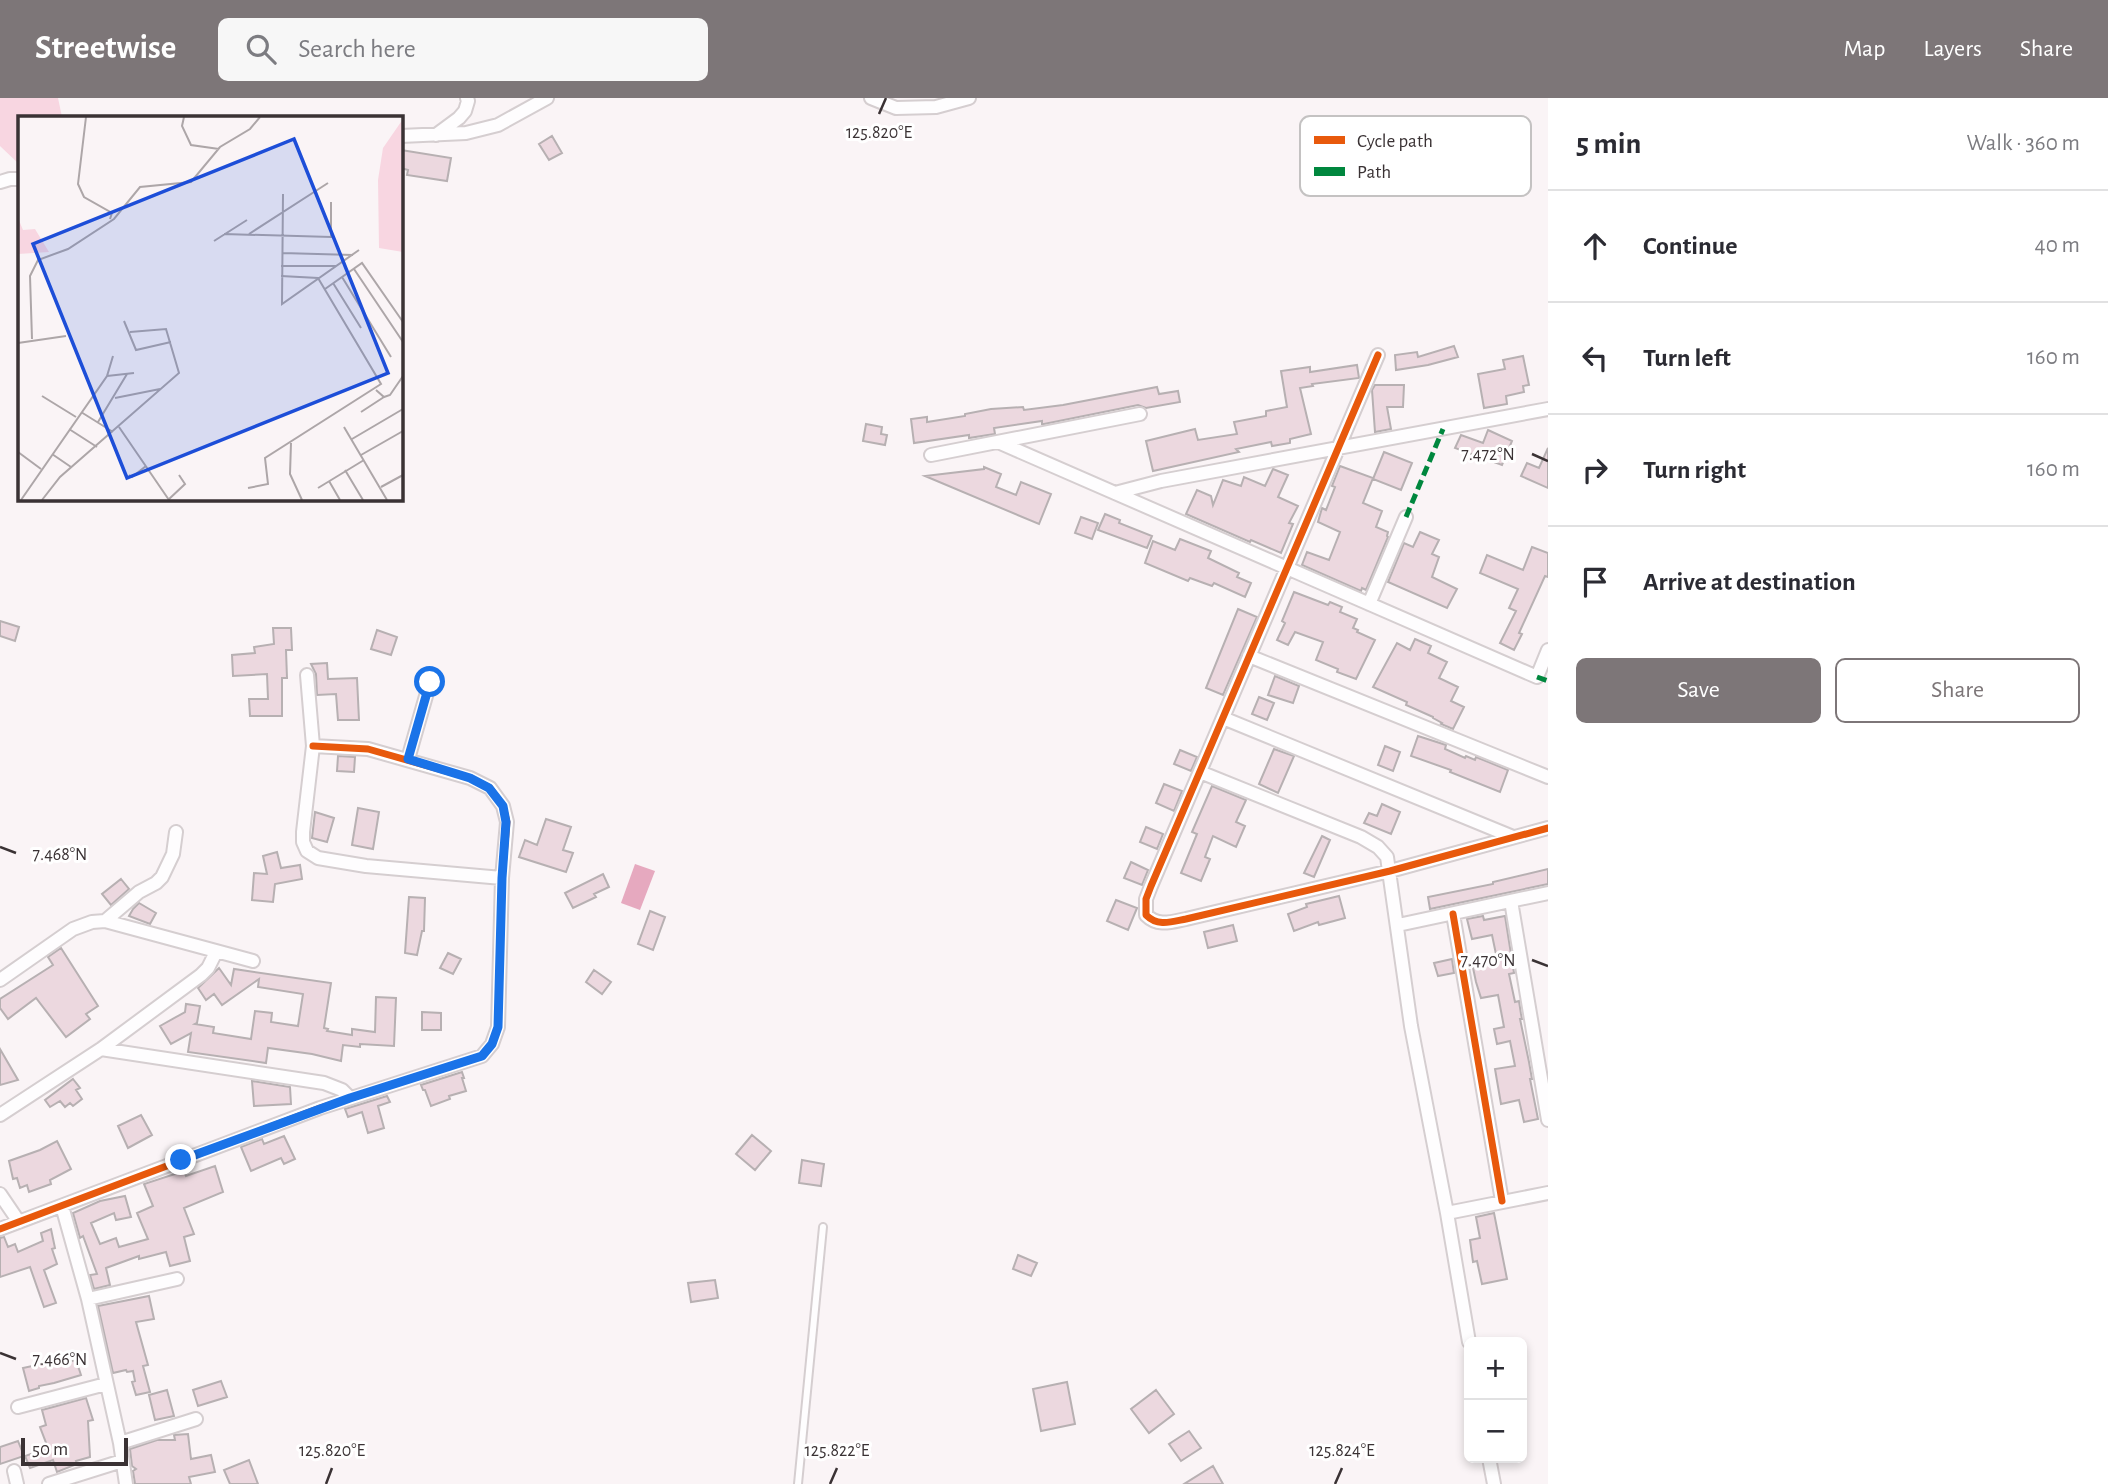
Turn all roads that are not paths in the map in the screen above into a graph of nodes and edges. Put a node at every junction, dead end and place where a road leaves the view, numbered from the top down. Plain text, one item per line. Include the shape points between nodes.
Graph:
1 (467, 98) edge
2 (547, 98) edge
3 (871, 98) edge
4 (969, 98) edge
5 (435, 135) junction
6 (402, 136) edge
7 (18, 179) edge
8 (0, 182) edge
9 (1378, 355) dead end
10 (1548, 409) edge
11 (1140, 414) dead end
12 (998, 442) junction
13 (1338, 449) junction
14 (931, 455) dead end
15 (1115, 493) junction
16 (1406, 517) dead end
17 (1287, 568) junction
18 (1369, 604) junction
19 (1548, 650) edge
20 (1249, 656) junction
21 (307, 675) dead end
22 (430, 682) dead end
23 (1223, 718) junction
24 (313, 746) junction
25 (408, 759) junction
26 (1200, 772) junction
27 (1548, 777) edge
28 (1548, 828) edge
29 (176, 832) dead end
30 (1514, 837) junction
31 (1390, 871) junction
32 (502, 878) junction
33 (1548, 893) edge
34 (1511, 901) junction
35 (1453, 914) junction
36 (105, 921) junction
37 (1398, 925) junction
38 (216, 952) junction
39 (253, 961) dead end
40 (0, 980) edge
41 (101, 1049) junction
42 (324, 1083) junction
43 (350, 1098) junction
44 (320, 1108) junction
45 (0, 1115) edge
46 (1548, 1120) edge
47 (1548, 1192) edge
48 (0, 1194) edge
49 (1502, 1202) junction
50 (62, 1206) junction
51 (1447, 1213) junction
52 (19, 1222) junction
53 (824, 1227) dead end
54 (0, 1229) edge
55 (177, 1279) dead end
56 (88, 1299) junction
57 (1468, 1337) edge
58 (106, 1384) junction
59 (18, 1407) dead end
60 (196, 1419) dead end
61 (120, 1443) junction
62 (122, 1461) junction
63 (1490, 1463) edge
64 (49, 1484) edge
65 (126, 1484) edge
66 (797, 1484) edge
67 (1493, 1484) edge

1 - 5 street via 465,111
2 - 5 street via 498,125
3 - 4 street via 897,108 936,107
5 - 6 street
7 - 8 street
9 - 13 street
10 - 13 street
11 - 12 street
12 - 14 street
12 - 15 street
13 - 15 street
13 - 17 street
15 - 17 street
16 - 18 street
17 - 18 street
17 - 20 street
18 - 19 street via 1537,677
20 - 23 street
20 - 27 street
21 - 24 street
22 - 25 street
23 - 26 street
23 - 30 street
24 - 25 street via 368,749
24 - 32 street via 303,842 307,851 318,858 366,866
25 - 32 street via 489,788 503,806 506,822
26 - 31 street via 1361,837 1383,852
26 - 31 street via 1146,899 1144,908 1152,921 1186,919
28 - 30 street
29 - 36 street via 173,854 162,877
30 - 31 street
31 - 37 street
32 - 43 street via 498,1027 492,1044 482,1056
33 - 34 street
34 - 35 street
34 - 46 street
35 - 37 street
35 - 49 street
36 - 38 street
36 - 40 street via 73,929
37 - 51 street via 1411,1026
38 - 39 street
38 - 41 street via 201,975
41 - 42 street
41 - 45 street
42 - 43 street
42 - 44 street
43 - 44 street
44 - 50 street
47 - 49 street
48 - 52 street
49 - 51 street
50 - 52 street
50 - 56 street
51 - 57 street
52 - 54 street
53 - 66 lane
55 - 56 street
56 - 58 street
58 - 59 street
58 - 61 street
60 - 61 street
61 - 62 street
62 - 64 street
62 - 65 street
63 - 67 street

